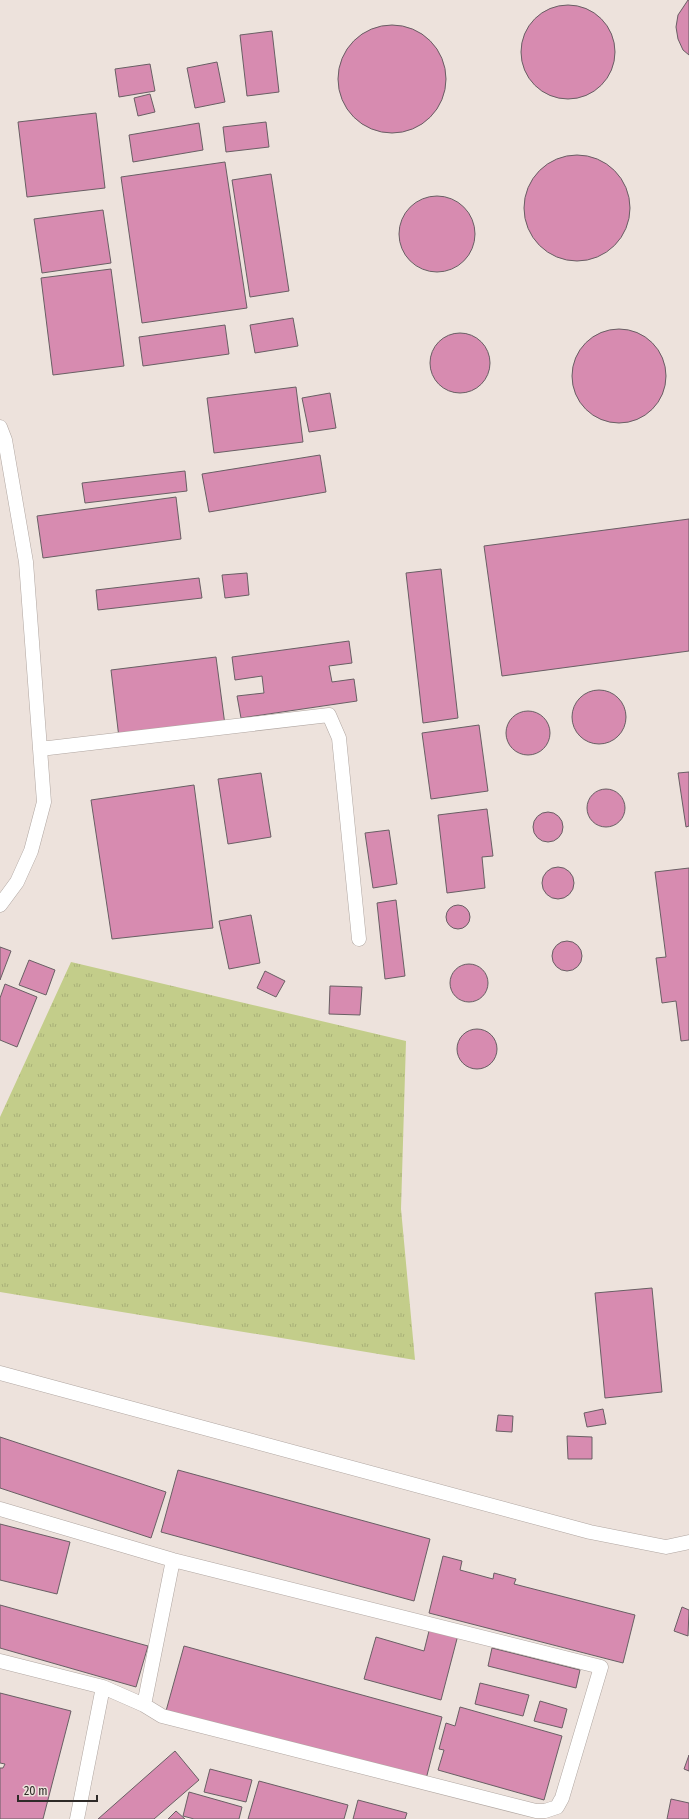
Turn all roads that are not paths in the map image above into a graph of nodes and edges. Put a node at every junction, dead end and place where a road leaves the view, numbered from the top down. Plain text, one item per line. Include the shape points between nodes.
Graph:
1 (0, 427) edge
2 (40, 749) junction
3 (0, 905) edge
4 (358, 939) dead end
5 (0, 1372) edge
6 (0, 1509) edge
7 (689, 1543) edge
8 (173, 1560) junction
9 (0, 1661) edge
10 (103, 1687) junction
11 (144, 1705) junction
12 (77, 1819) edge

1 - 2 lane via 5,440 26,562
2 - 3 lane via 44,802 28,857 17,882
2 - 4 lane via 329,715 340,738
5 - 7 lane via 590,1532 666,1547
6 - 8 lane
8 - 11 lane
8 - 11 lane via 601,1668 562,1798 557,1807 545,1811 536,1811 162,1716
9 - 10 lane
10 - 11 lane
10 - 12 lane

